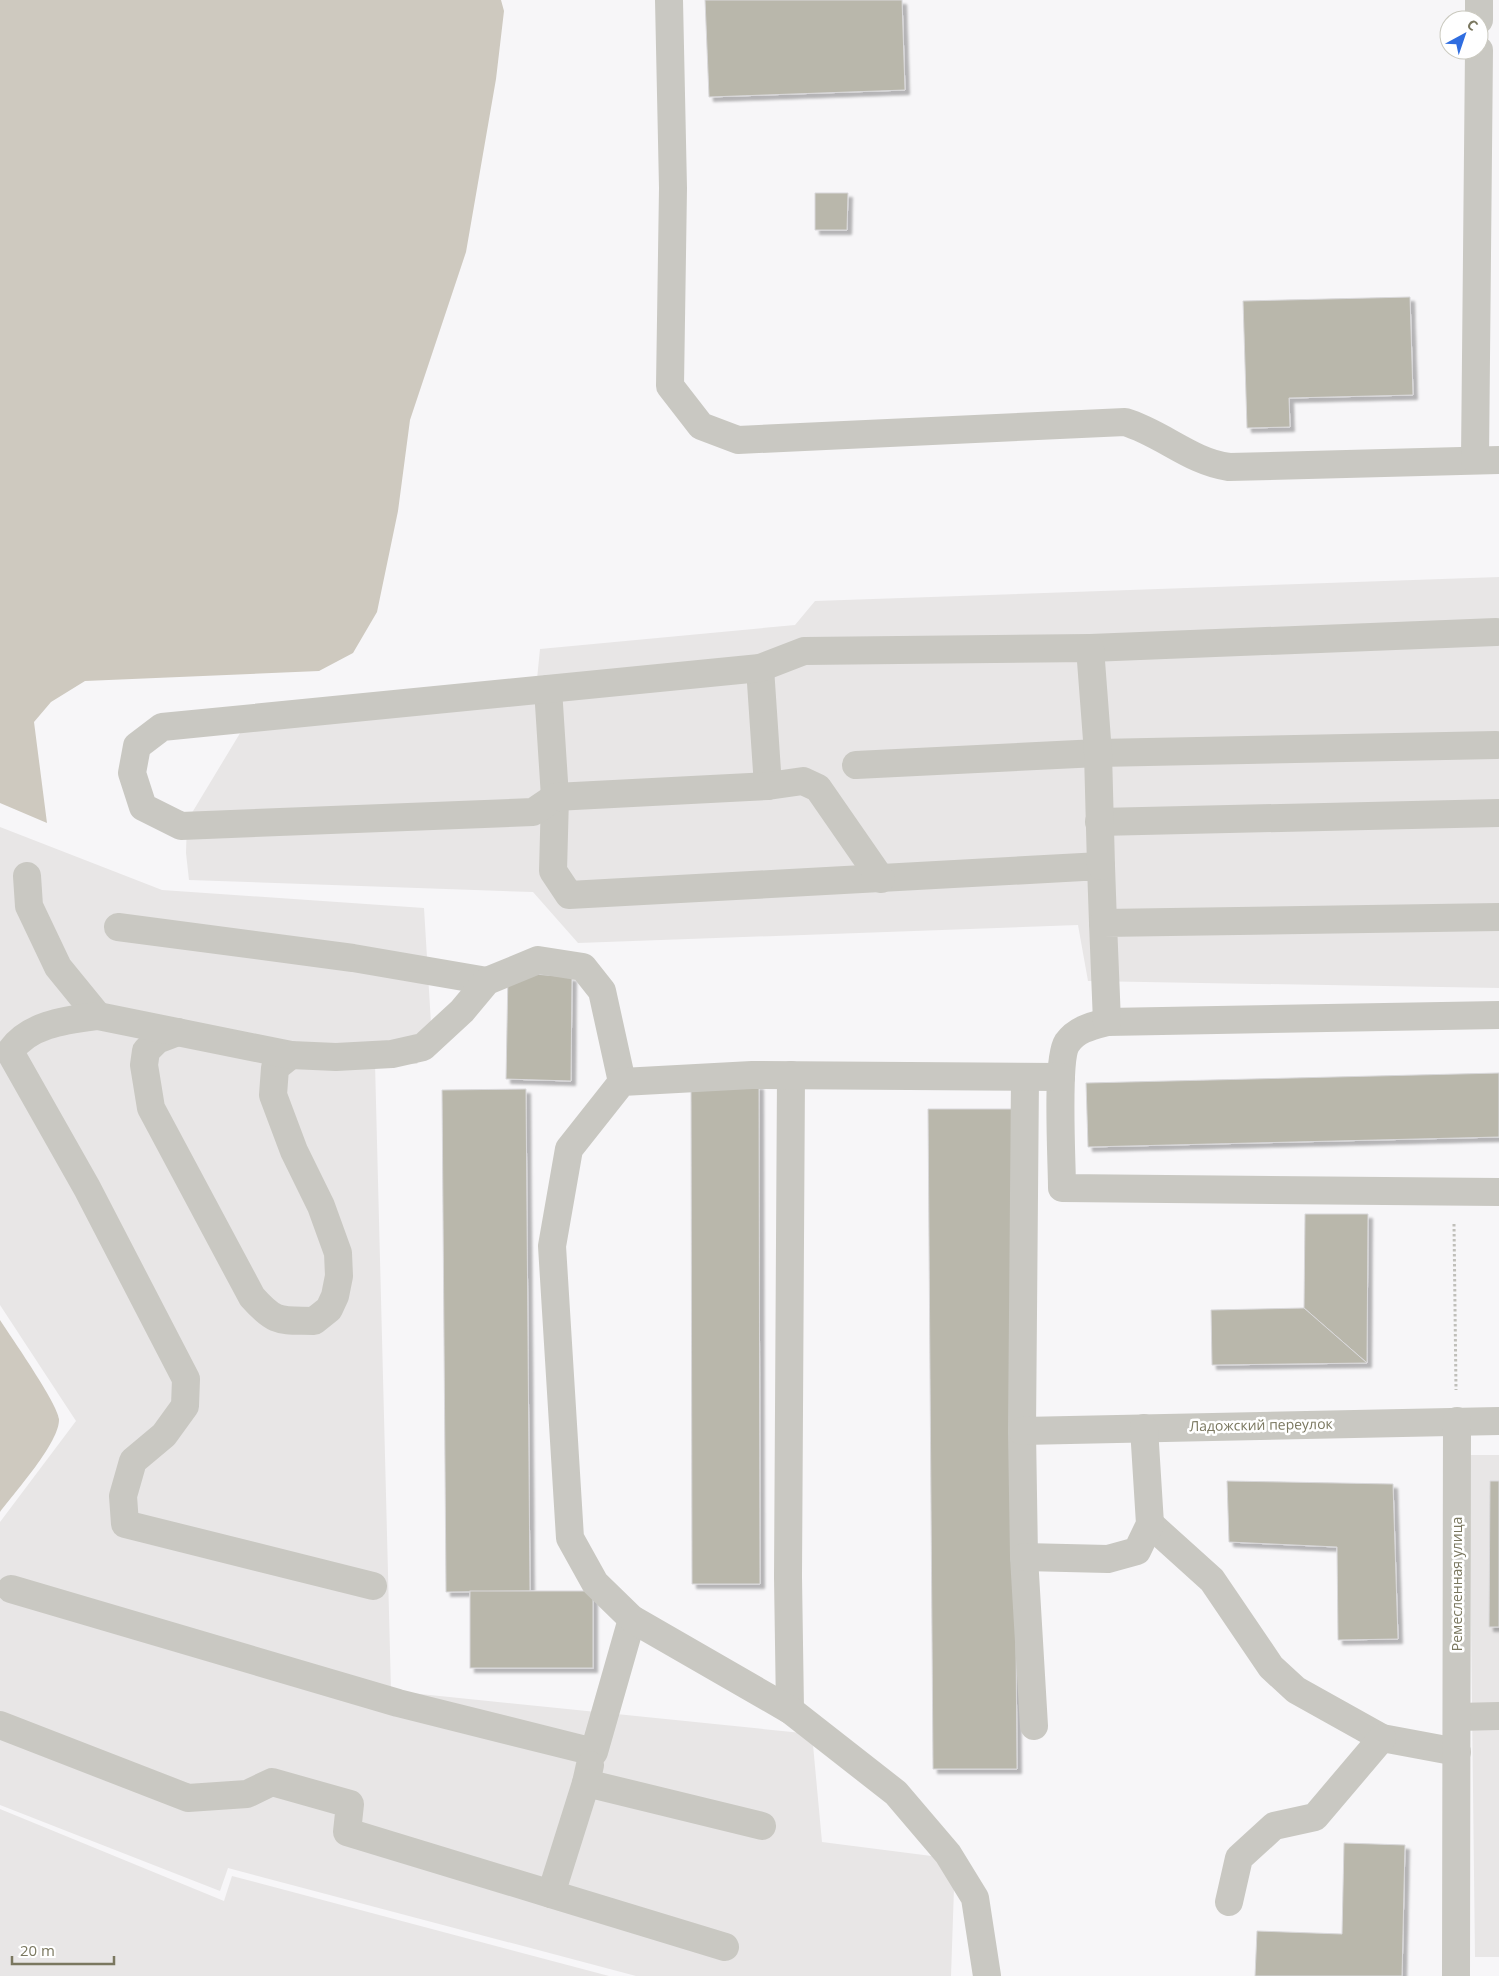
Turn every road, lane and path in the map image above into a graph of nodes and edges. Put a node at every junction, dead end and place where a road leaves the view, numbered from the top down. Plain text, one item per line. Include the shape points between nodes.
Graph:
1 (670, 0) edge
2 (1479, 60) edge
3 (1487, 460) edge
4 (1496, 632) dead end
5 (1090, 648) junction
6 (760, 668) junction
7 (548, 689) junction
8 (1496, 744) dead end
9 (1098, 753) junction
10 (856, 765) dead end
11 (768, 786) junction
12 (555, 797) junction
13 (1499, 813) edge
14 (1100, 822) junction
15 (1101, 866) junction
16 (27, 876) dead end
17 (881, 879) junction
18 (1499, 916) edge
19 (1103, 923) junction
20 (118, 927) dead end
21 (487, 981) junction
22 (1499, 1015) edge
23 (98, 1016) junction
24 (1107, 1022) junction
25 (178, 1032) junction
26 (9, 1042) edge
27 (291, 1055) junction
28 (791, 1075) junction
29 (1061, 1076) junction
30 (1024, 1077) junction
31 (622, 1082) junction
32 (1454, 1192) junction
33 (1499, 1192) edge
34 (1457, 1421) junction
35 (1499, 1421) edge
36 (1144, 1428) junction
37 (1022, 1431) junction
38 (1150, 1524) junction
39 (1024, 1557) junction
40 (373, 1586) dead end
41 (11, 1589) dead end
42 (632, 1619) junction
43 (790, 1710) junction
44 (1499, 1716) edge
45 (1457, 1717) junction
46 (0, 1725) edge
47 (1034, 1726) dead end
48 (1382, 1738) junction
49 (594, 1752) junction
50 (1457, 1752) junction
51 (586, 1783) junction
52 (762, 1826) dead end
53 (551, 1894) junction
54 (1229, 1902) dead end
55 (725, 1947) dead end
56 (987, 1976) edge
57 (1456, 1976) edge

1 - 3 street via 673,188 670,386 701,426 738,440 1125,422 1142,427 1210,464 1229,467
2 - 3 street
4 - 5 street
5 - 6 street via 804,651
5 - 9 street
6 - 7 street
6 - 11 street
7 - 12 street
7 - 12 street via 162,727 137,746 132,773 143,807 181,826 533,812
8 - 9 street
9 - 10 street
9 - 14 street
11 - 12 street
11 - 17 street via 803,781 818,788
12 - 17 street via 553,871 570,895
13 - 14 street
14 - 15 street
15 - 17 street
15 - 19 street
16 - 23 street via 29,906 58,968
18 - 19 street
19 - 24 street
20 - 21 street via 353,958
21 - 27 street via 462,1011 423,1047 392,1054
21 - 31 street via 538,960 584,967 602,991
22 - 24 street
23 - 25 street
23 - 26 street via 66,1020
24 - 29 street via 1080,1030 1066,1044
25 - 27 street
25 - 27 street via 157,1040 146,1051 144,1065 151,1108 252,1297 278,1320 314,1321 329,1309 335,1296 339,1276 338,1253 322,1206 294,1151 273,1095 276,1068
26 - 40 street via 10,1052 87,1188 186,1379 186,1406 164,1435 133,1461 123,1496 125,1524
28 - 30 street
28 - 31 street
28 - 43 street
29 - 30 street
29 - 32 street via 1062,1188
30 - 37 street
31 - 42 street via 570,1149 552,1246 570,1538 595,1583
32 - 33 street
32 - 34 path
34 - 35 street, Ладожский переулок
34 - 36 street, Ладожский переулок
34 - 45 street, Ремесленная улица
36 - 37 street, Ладожский переулок
36 - 38 street
37 - 39 street
38 - 39 street via 1136,1551 1108,1559
38 - 48 street via 1212,1580 1277,1672 1296,1690
39 - 47 street
41 - 49 street via 398,1704
42 - 43 street
42 - 49 street
43 - 56 street via 896,1793 948,1854 975,1898
44 - 45 street
45 - 50 street, Ремесленная улица
46 - 53 street via 188,1798 247,1794 272,1782 350,1804 347,1832
48 - 50 street
48 - 54 street via 1315,1818 1274,1826 1239,1858
49 - 51 street
50 - 57 street, Ремесленная улица
51 - 52 street
51 - 53 street
53 - 55 street

